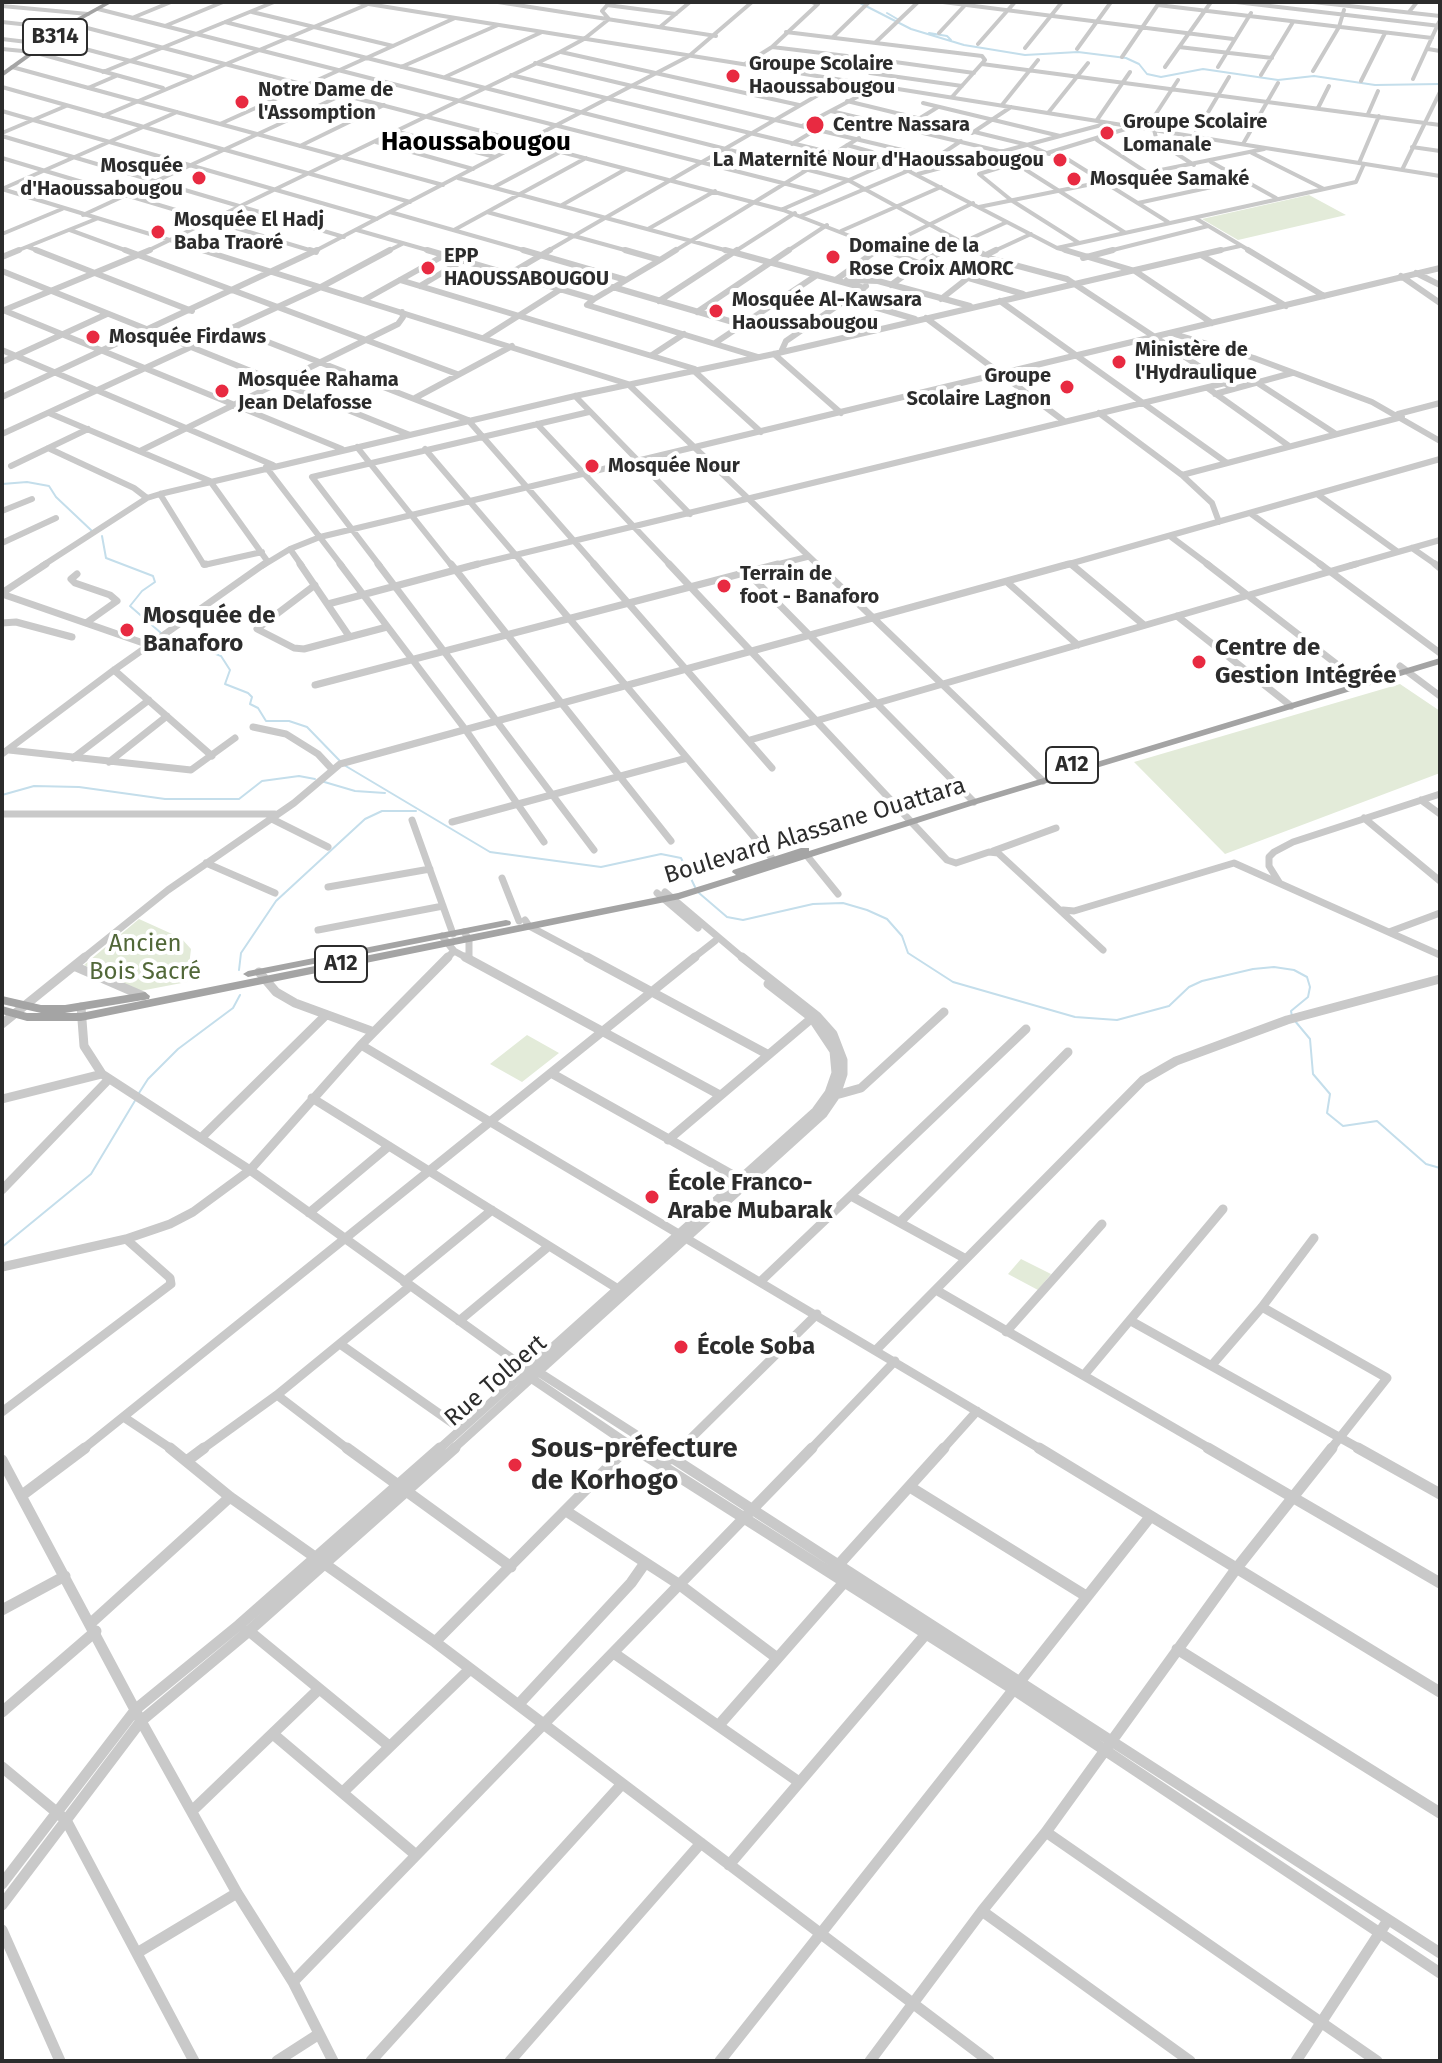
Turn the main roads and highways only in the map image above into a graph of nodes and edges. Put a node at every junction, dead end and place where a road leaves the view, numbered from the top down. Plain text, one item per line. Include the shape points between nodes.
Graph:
1 (110, 2) edge
2 (6, 71) edge
3 (1440, 656) edge
4 (1403, 668) junction
5 (1288, 703) junction
6 (908, 820) junction
7 (776, 863) junction
8 (261, 976) junction
9 (2, 1000) edge
10 (130, 1003) junction
11 (12, 1010) edge

1 - 2 main road, B314
3 - 4 main road, Boulevard Alassane Ouattara / A12
4 - 5 main road, Boulevard Alassane Ouattara / A12
4 - 5 main road, Boulevard Alassane Ouattara / A12
5 - 6 main road, Boulevard Alassane Ouattara / A12
6 - 7 main road, Boulevard Alassane Ouattara / A12
6 - 7 main road, Boulevard Alassane Ouattara / A12 via 808,857
7 - 8 main road, Boulevard Alassane Ouattara / A12 via 669,895
8 - 10 main road, Boulevard Alassane Ouattara / A12
8 - 10 main road, Boulevard Alassane Ouattara / A12 via 143,996
9 - 11 main road, Boulevard Alassane Ouattara / A12
10 - 11 main road, Boulevard Alassane Ouattara / A12 via 45,1018

